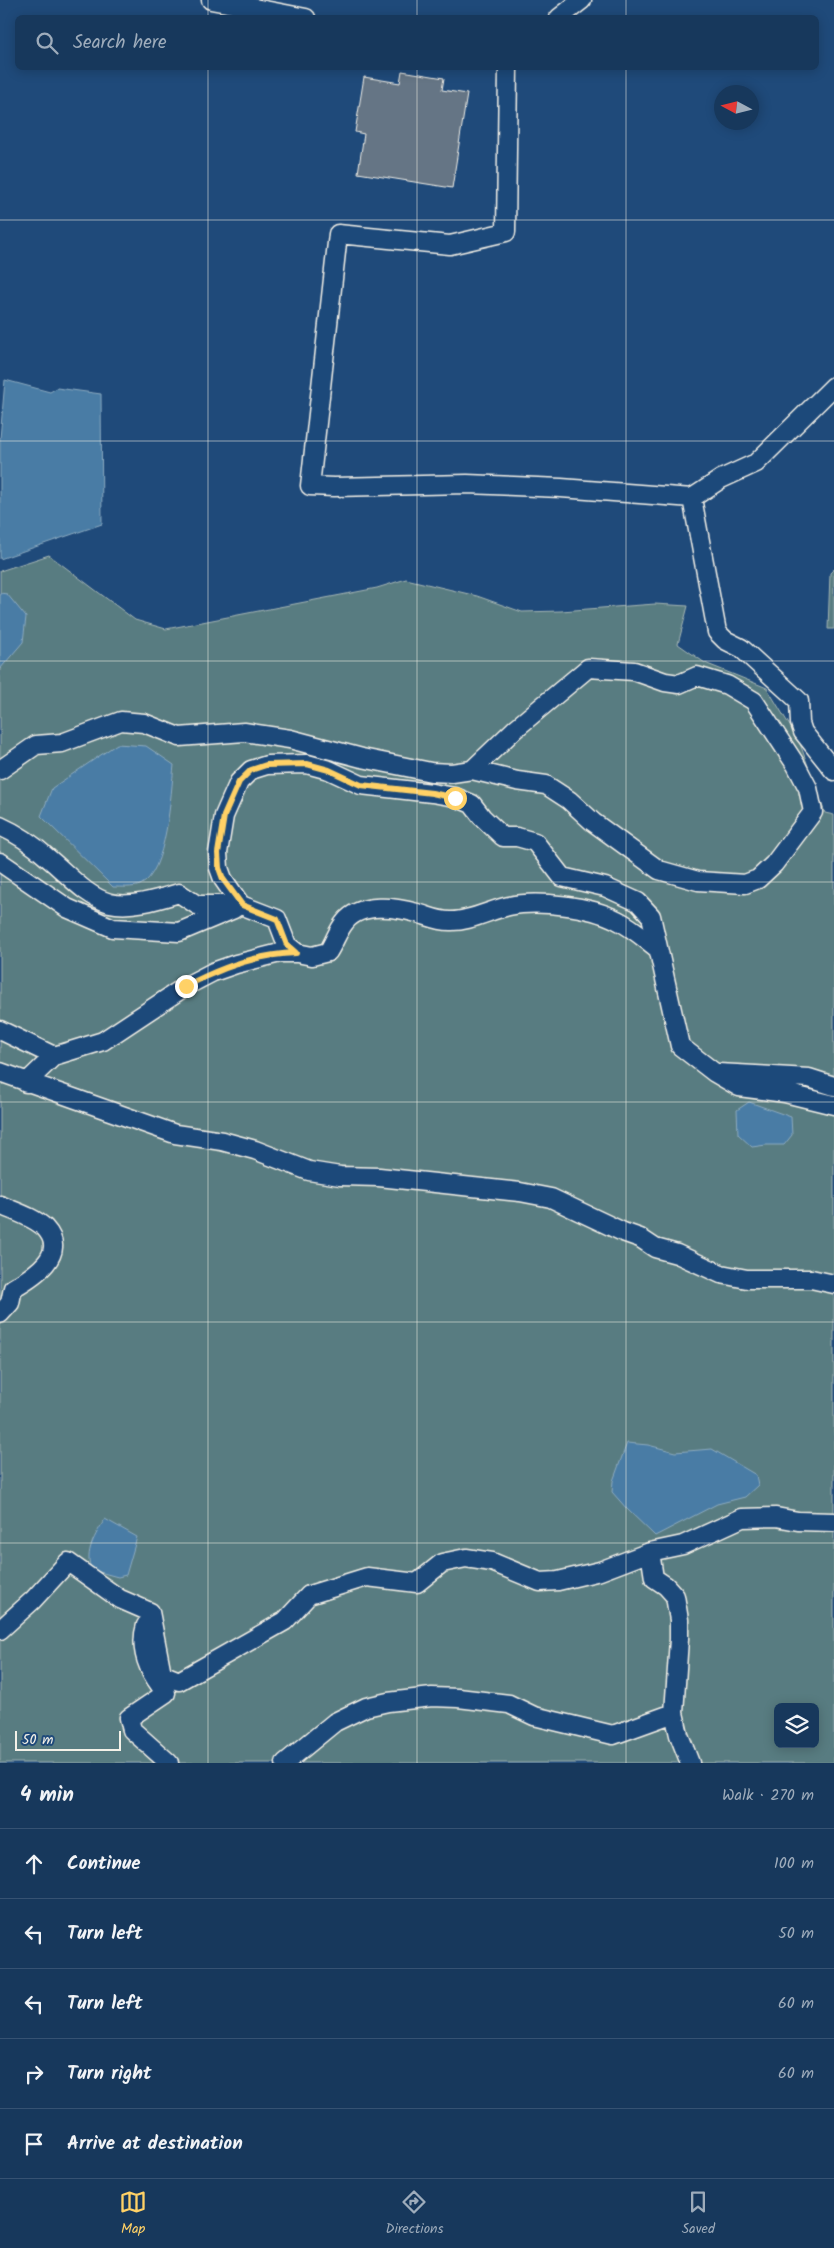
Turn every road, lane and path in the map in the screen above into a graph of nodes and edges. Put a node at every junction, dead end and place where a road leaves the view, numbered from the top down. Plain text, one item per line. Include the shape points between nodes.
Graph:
1 (211, 0) edge
2 (582, 0) edge
3 (290, 15) edge
4 (563, 15) edge
5 (508, 70) edge
6 (834, 386) edge
7 (692, 498) junction
8 (0, 770) edge
9 (472, 770) junction
10 (834, 771) edge
11 (0, 826) edge
12 (0, 862) edge
13 (242, 905) junction
14 (658, 949) junction
15 (296, 953) junction
16 (0, 1030) edge
17 (54, 1056) junction
18 (0, 1072) edge
19 (715, 1072) junction
20 (26, 1082) junction
21 (834, 1086) edge
22 (834, 1105) edge
23 (0, 1204) edge
24 (834, 1284) edge
25 (0, 1314) edge
26 (834, 1522) edge
27 (650, 1552) junction
28 (150, 1612) junction
29 (0, 1630) edge
30 (674, 1712) junction
31 (169, 1763) edge
32 (285, 1763) edge
33 (690, 1763) edge

1 - 3 street
2 - 4 street
5 - 7 street via 506,232 450,245 338,234 310,486 466,484
6 - 7 street via 756,463 721,479
7 - 10 street via 717,632 741,648 799,701 803,732
8 - 9 street via 36,745 62,743 122,721 144,723 179,737 244,732 290,739 431,772
9 - 9 street via 588,668 634,671 679,684 697,676 727,686 754,701 796,765 808,788 813,812 774,864 758,879 745,884 698,881 659,870 546,785
11 - 13 street via 50,859 70,880 111,903 152,900 179,893 197,905
12 - 13 street via 67,908 113,928 180,932
13 - 14 street via 223,879 218,853 224,816 239,782 251,770 266,765 307,764 361,785 432,793 472,804 503,837 535,842 562,878 605,887 638,902 651,916
13 - 15 street via 277,919 287,945
14 - 15 street via 616,919 554,903 508,906 452,922 417,913 373,908 357,912 345,922 328,952 312,956
14 - 19 street via 680,1046
15 - 17 street via 280,953 213,972 103,1041
16 - 17 street
17 - 20 street
18 - 20 street
19 - 21 street via 810,1078
19 - 22 street via 739,1087 785,1093
20 - 24 street via 175,1134 255,1150 309,1171 520,1192 551,1198 640,1238 655,1248 721,1274 747,1278 811,1279
23 - 25 street via 44,1227 53,1248 50,1260 40,1270 13,1288 10,1303
26 - 27 street via 742,1518 683,1545
27 - 28 street via 600,1571 558,1581 540,1582 492,1562 466,1558 442,1564 418,1583 367,1577 348,1582 309,1595 285,1621 178,1681 162,1674
27 - 30 street via 654,1578 674,1596 679,1620
28 - 29 street via 120,1598 68,1562
28 - 31 street via 143,1635 145,1662 152,1677 166,1693 129,1718 132,1730
30 - 32 street via 613,1734 534,1716 509,1704 458,1698 388,1702 366,1707 334,1722
30 - 33 street

